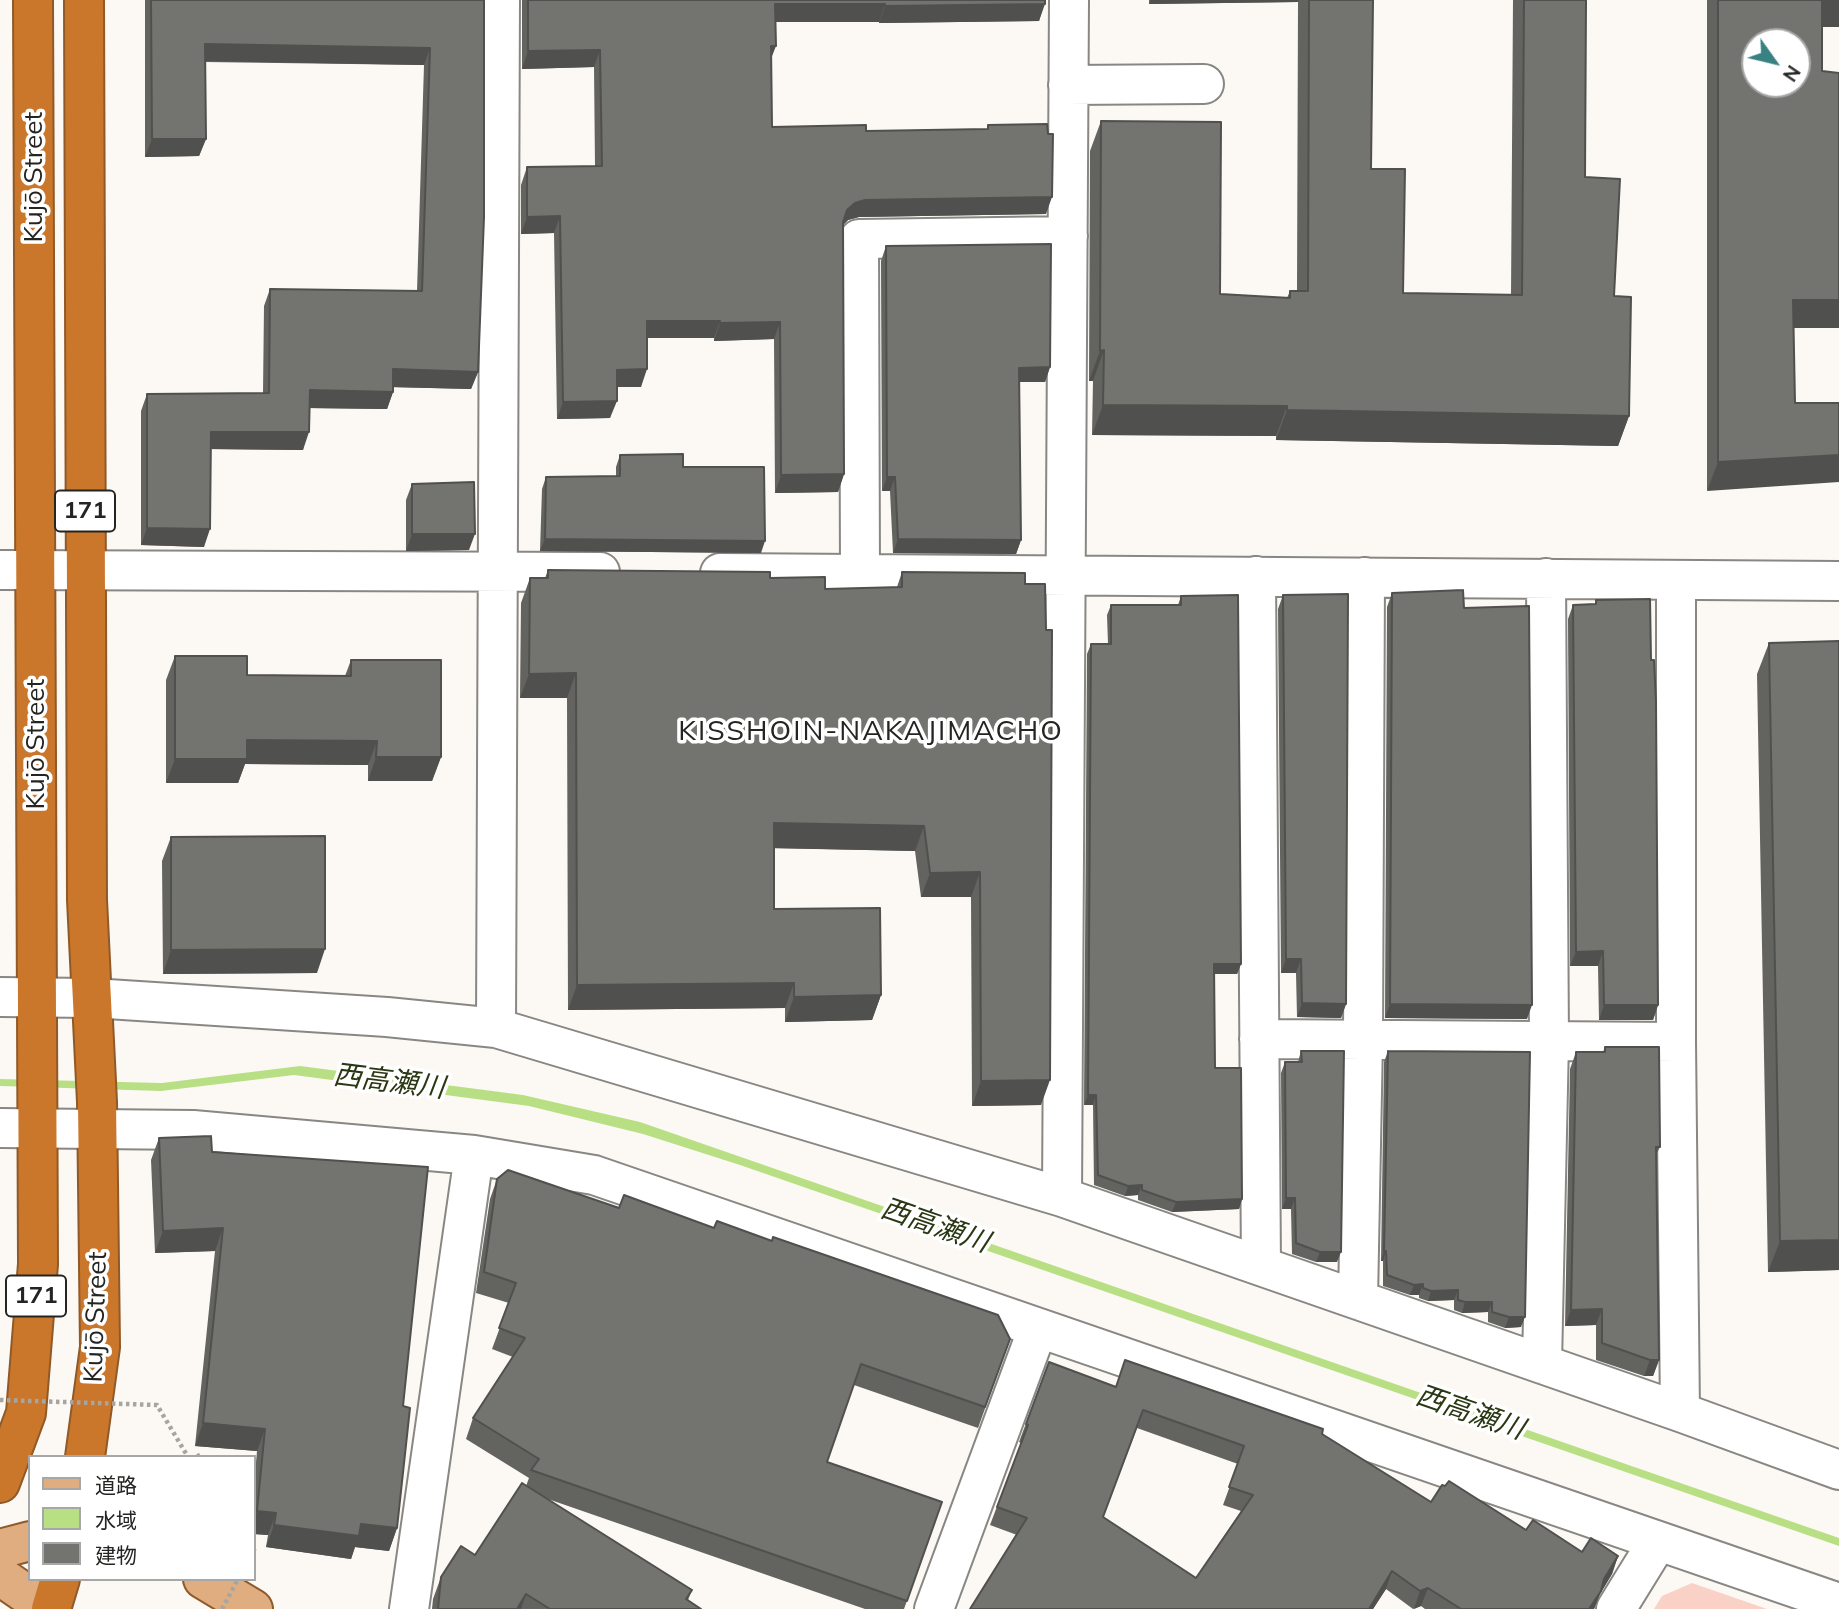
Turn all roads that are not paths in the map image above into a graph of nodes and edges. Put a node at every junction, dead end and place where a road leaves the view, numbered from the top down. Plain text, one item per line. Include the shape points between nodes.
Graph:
1 (33, 0) edge
2 (84, 0) edge
3 (500, 0) edge
4 (1069, 0) edge
5 (1203, 84) dead end
6 (1068, 85) junction
7 (1068, 236) junction
8 (18, 569) edge
9 (85, 569) junction
10 (498, 572) junction
11 (637, 573) edge
12 (679, 573) edge
13 (860, 574) junction
14 (1067, 575) junction
15 (1256, 576) junction
16 (1365, 577) junction
17 (1546, 578) junction
18 (1676, 580) junction
19 (1839, 580) edge
20 (54, 1005) edge
21 (496, 1028) junction
22 (1259, 1038) junction
23 (1363, 1040) junction
24 (1549, 1041) junction
25 (1676, 1042) junction
26 (97, 1116) junction
27 (24, 1120) edge
28 (474, 1155) junction
29 (1062, 1197) junction
30 (1261, 1266) junction
31 (1358, 1300) junction
32 (1038, 1328) junction
33 (1542, 1364) junction
34 (1680, 1412) junction
35 (85, 1455) edge
36 (1839, 1470) edge
37 (0, 1483) edge
38 (1658, 1541) junction
39 (28, 1542) edge
40 (0, 1549) edge
41 (0, 1576) edge
42 (59, 1581) edge
43 (206, 1581) edge
44 (1839, 1603) edge
45 (50, 1609) edge
46 (253, 1609) edge
47 (409, 1609) edge
48 (934, 1609) edge
49 (1616, 1609) edge

1 - 8 highway, Kujō Street / 171
2 - 9 highway, Kujō Street / 171
3 - 10 street
4 - 6 street
5 - 6 street
6 - 7 street
7 - 13 street via 859,239
7 - 14 street
8 - 9 street
8 - 20 highway, Kujō Street / 171
9 - 10 street
9 - 20 highway, Kujō Street / 171 via 87,900
10 - 11 street
10 - 21 street
12 - 13 street
13 - 14 street
14 - 15 street
14 - 29 street
15 - 16 street
15 - 22 street
16 - 17 street
16 - 23 street
17 - 18 street
17 - 24 street
18 - 19 street
18 - 25 street
20 - 21 street via 387,1017
20 - 26 highway, Kujō Street / 171
20 - 27 highway, Kujō Street / 171
21 - 29 street
22 - 23 street
22 - 30 street
23 - 24 street
23 - 31 street
24 - 25 street
24 - 33 street
25 - 34 street
26 - 27 street
26 - 28 street via 192,1130
26 - 35 highway, Kujō Street / 171 via 100,1347
27 - 37 highway, Kujō Street / 171 via 38,1264 26,1413
28 - 32 street via 594,1175
28 - 47 street
29 - 30 street
30 - 31 street
31 - 33 street
32 - 38 street
32 - 48 street
33 - 34 street
34 - 36 street
38 - 44 street
38 - 49 street
39 - 40 main road
41 - 45 main road
42 - 45 highway
43 - 46 main road

